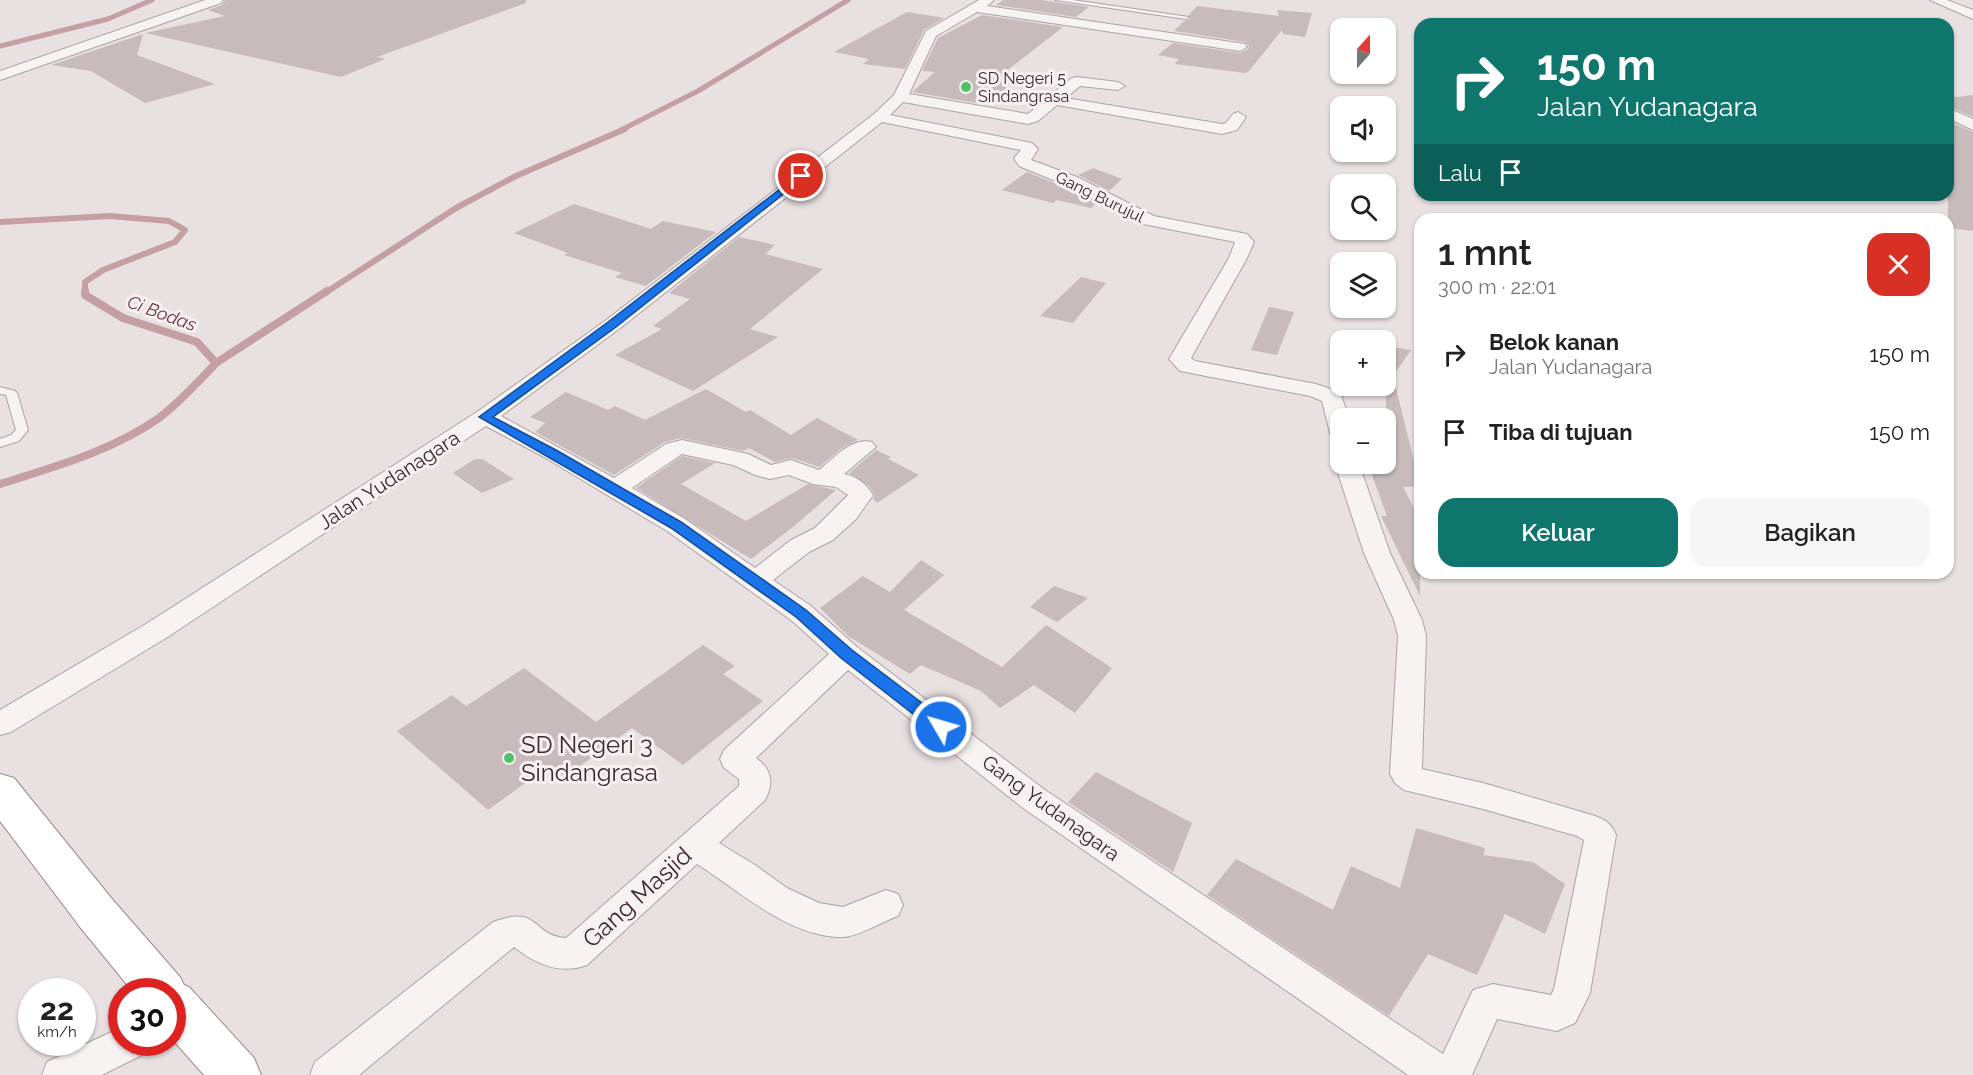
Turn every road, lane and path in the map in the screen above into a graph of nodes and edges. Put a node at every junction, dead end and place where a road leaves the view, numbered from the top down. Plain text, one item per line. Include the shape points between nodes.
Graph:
1 (217, 0) edge
2 (1058, 0) edge
3 (1936, 0) edge
4 (983, 4) edge
5 (1973, 15) edge
6 (1186, 17) dead end
7 (1240, 47) dead end
8 (0, 76) edge
9 (1118, 86) dead end
10 (900, 97) junction
11 (1054, 100) junction
12 (1954, 115) edge
13 (879, 117) junction
14 (1238, 117) dead end
15 (1972, 124) edge
16 (0, 390) edge
17 (1336, 408) edge
18 (485, 417) junction
19 (0, 443) edge
20 (864, 447) dead end
21 (1350, 474) edge
22 (822, 479) junction
23 (613, 490) junction
24 (755, 581) junction
25 (846, 654) junction
26 (0, 724) edge
27 (0, 790) edge
28 (694, 845) junction
29 (886, 905) dead end
30 (149, 978) edge
31 (186, 1022) edge
32 (108, 1052) edge
33 (61, 1075) edge
34 (236, 1075) edge
35 (329, 1075) edge
36 (1441, 1075) edge
37 (1453, 1075) edge

1 - 8 street
2 - 6 lane
3 - 5 street
4 - 7 street
4 - 10 street via 931,34
9 - 11 street via 1077,81
10 - 11 street via 1028,119
10 - 13 street, Jalan Yudanagara
11 - 14 street via 1215,128 1229,128
12 - 15 street
13 - 17 street, Gang Burujul via 1026,146 1030,149 1022,158 1026,163 1149,220 1241,238 1245,242 1238,258 1180,358 1182,362 1324,394 1332,397
13 - 18 street, Jalan Yudanagara via 612,325
16 - 19 lane via 11,393 22,430 15,438
18 - 23 street, Gang Yudanagara
18 - 26 street, Jalan Yudanagara via 156,631
20 - 22 street
21 - 37 street via 1377,553 1412,636 1406,774 1415,781 1581,824 1600,835 1572,993 1562,1011 1557,1014 1493,1000 1486,1002
22 - 23 street via 790,468 770,472 740,459 682,447
22 - 24 street via 841,478 861,495 824,534 800,546
23 - 24 street, Gang Yudanagara via 676,525
24 - 25 street, Gang Yudanagara via 801,613
25 - 28 street, Gang Masjid via 735,759 755,774 754,791
25 - 36 street, Gang Yudanagara via 1034,799
27 - 30 highway
28 - 29 street via 775,899 815,918 844,922
28 - 35 street, Gang Masjid via 574,954 558,956 518,930 505,933
31 - 34 highway
32 - 33 street

